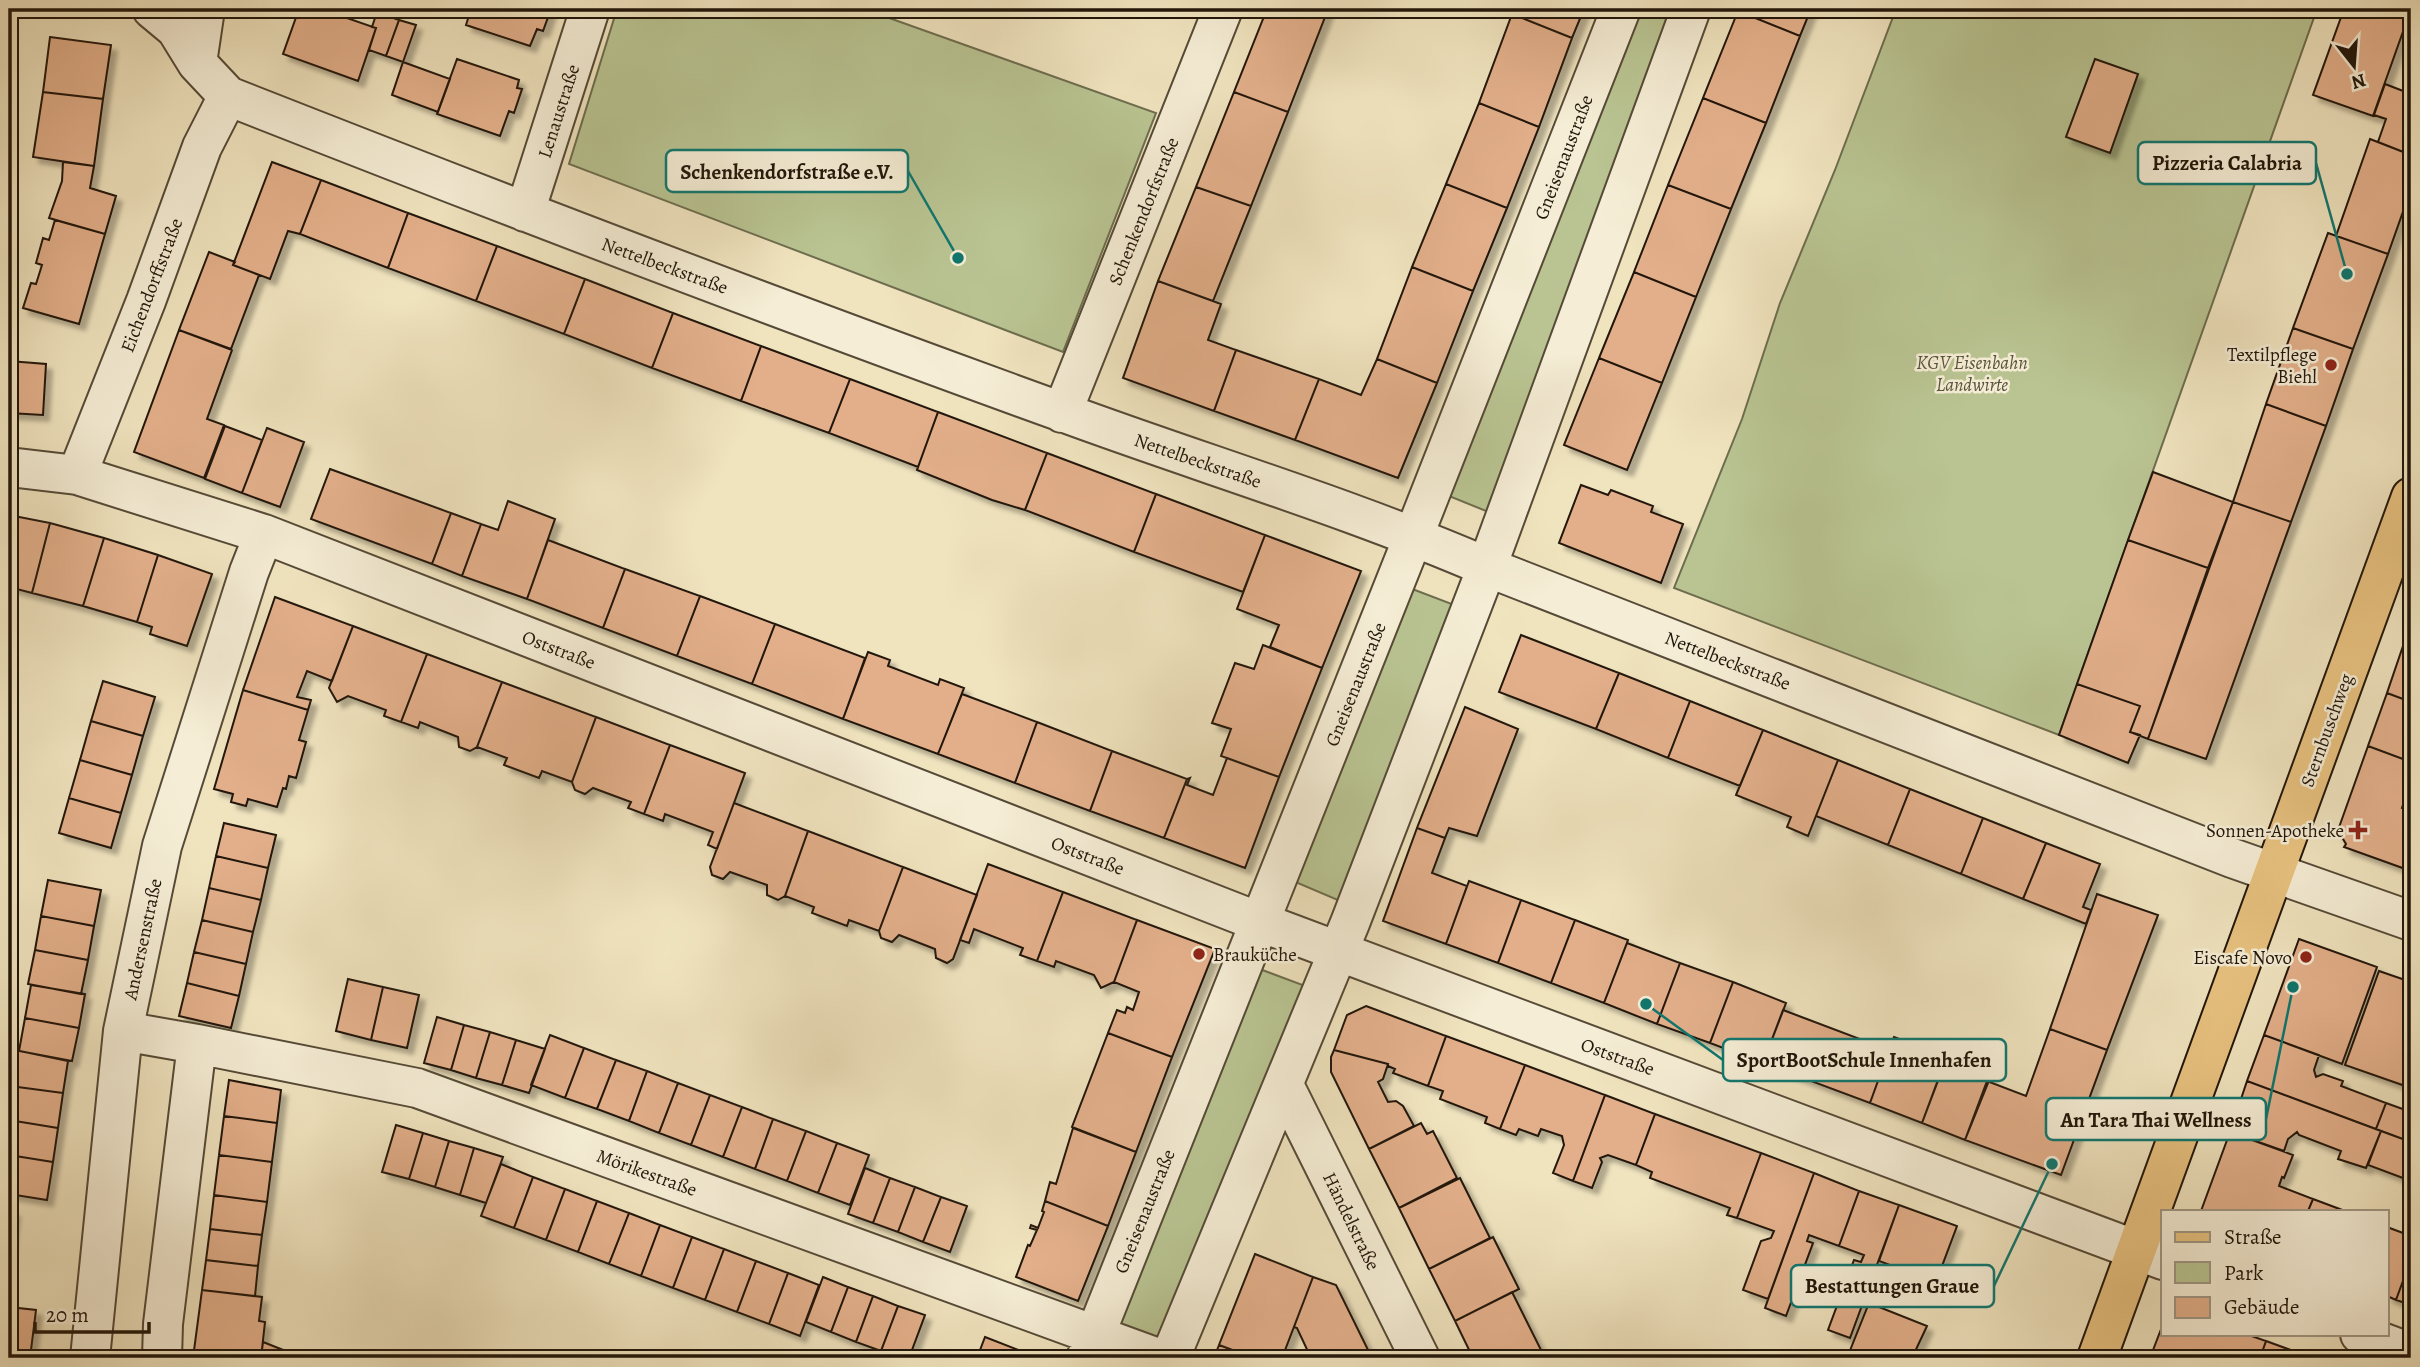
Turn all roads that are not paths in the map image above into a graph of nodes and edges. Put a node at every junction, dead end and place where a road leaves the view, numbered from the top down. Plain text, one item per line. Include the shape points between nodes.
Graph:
1 (152, 9) edge
2 (205, 9) edge
3 (590, 9) edge
4 (1223, 9) edge
5 (1621, 9) edge
6 (1691, 9) edge
7 (197, 62) junction
8 (228, 96) junction
9 (525, 212) junction
10 (1062, 412) junction
11 (9, 467) edge
12 (77, 475) junction
13 (2408, 515) edge
14 (264, 534) junction
15 (1414, 536) junction
16 (1487, 567) junction
17 (2274, 873) junction
18 (1260, 921) junction
19 (2411, 921) edge
20 (1339, 951) junction
21 (122, 1031) junction
22 (197, 1044) junction
23 (1284, 1085) junction
24 (2164, 1210) edge
25 (2161, 1218) edge
26 (2149, 1255) edge
27 (2365, 1336) edge
28 (1091, 1346) edge
29 (2411, 1353) edge
30 (90, 1358) edge
31 (162, 1358) edge
32 (1158, 1358) edge
33 (1170, 1358) edge
34 (1420, 1358) edge
35 (2097, 1358) edge

1 - 7 street, Nettelbeckstraße via 176,29
2 - 7 street
3 - 9 street, Lenaustraße
4 - 10 street, Schenkendorfstraße
5 - 15 street, Gneisenaustraße
6 - 16 street
7 - 8 street, Nettelbeckstraße
8 - 9 street, Nettelbeckstraße
8 - 12 street, Eichendorffstraße via 202,147
9 - 10 street, Nettelbeckstraße
10 - 15 street, Nettelbeckstraße
11 - 12 street, Oststraße
12 - 14 street, Oststraße
13 - 17 main road, Sternbuschweg
14 - 18 street, Oststraße
14 - 21 street, Andersenstraße via 162,846
15 - 16 street, Nettelbeckstraße
15 - 18 street, Gneisenaustraße
16 - 17 street, Nettelbeckstraße
16 - 20 street
17 - 19 street, Nettelbeckstraße
17 - 24 main road, Sternbuschweg
18 - 20 street, Oststraße
18 - 28 street, Gneisenaustraße
20 - 23 street
20 - 26 street, Oststraße
21 - 22 street, Mörikestraße
21 - 30 street, Andersenstraße
22 - 28 street, Mörikestraße via 417,1088
22 - 31 street
23 - 33 street
23 - 34 street, Händelstraße
25 - 26 main road, Sternbuschweg
26 - 35 main road, Sternbuschweg
27 - 29 street
28 - 32 street, Mörikestraße

